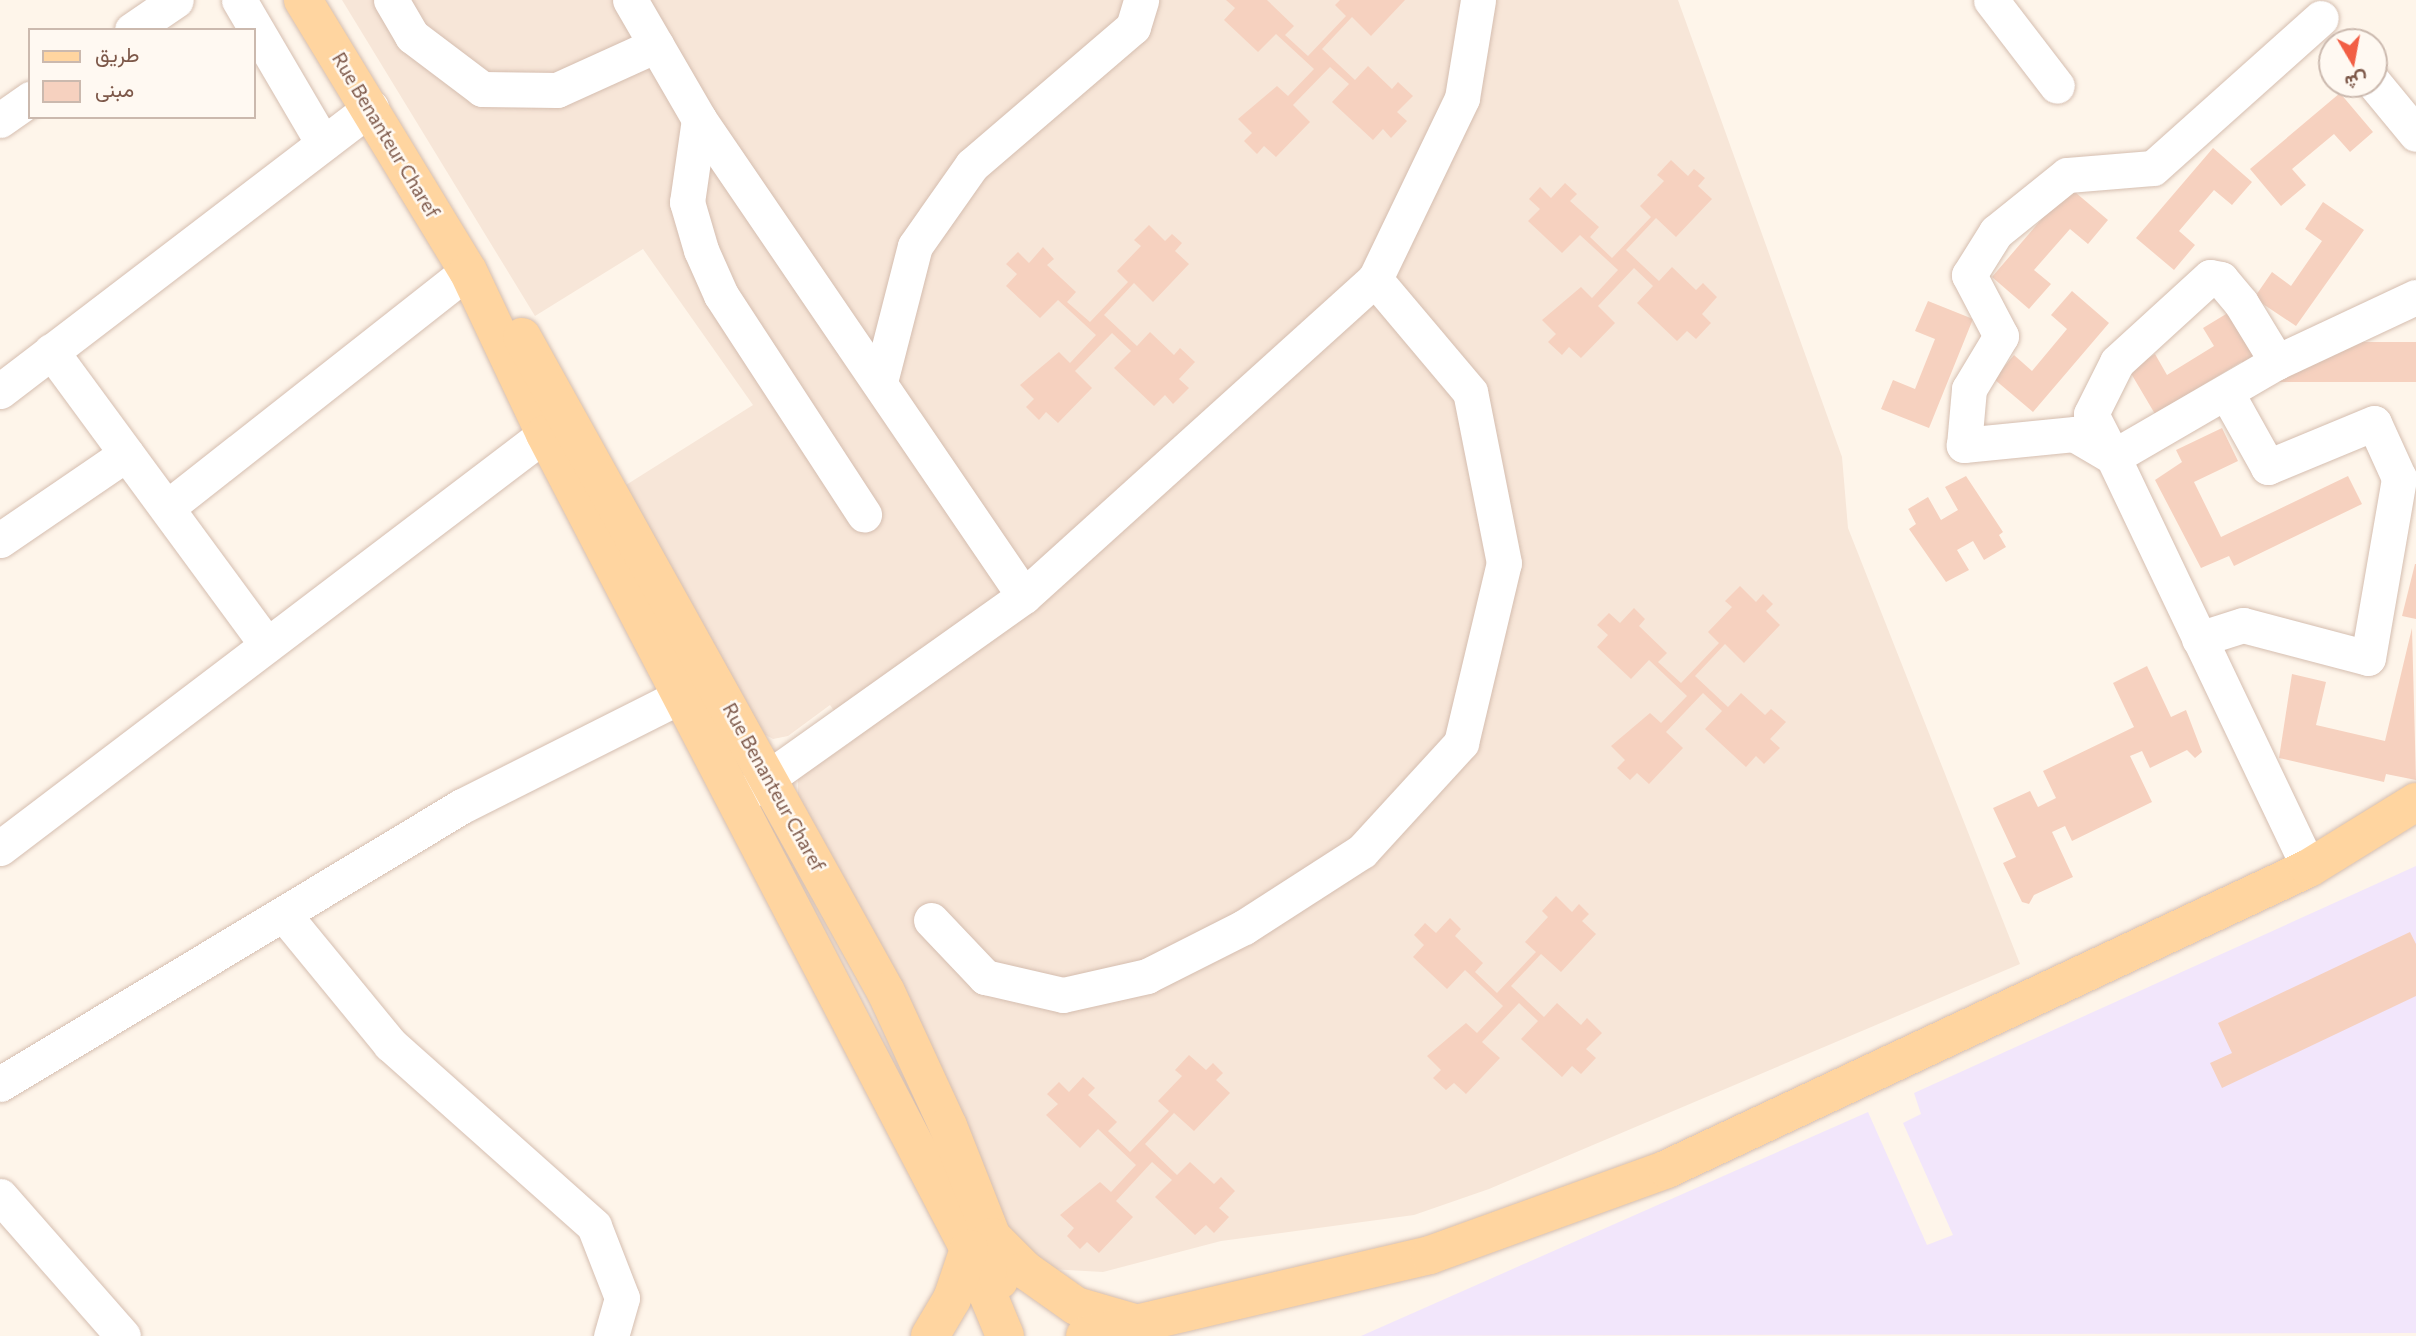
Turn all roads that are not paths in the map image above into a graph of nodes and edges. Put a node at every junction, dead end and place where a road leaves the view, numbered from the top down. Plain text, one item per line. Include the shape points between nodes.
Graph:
1 (176, 0) edge
2 (239, 0) edge
3 (303, 0) edge
4 (391, 0) edge
5 (630, 0) edge
6 (1142, 0) edge
7 (1478, 0) edge
8 (1991, 0) edge
9 (2323, 20) edge
10 (135, 28) edge
11 (255, 28) edge
12 (256, 29) edge
13 (656, 45) junction
14 (2057, 86) dead end
15 (2386, 98) edge
16 (370, 107) junction
17 (699, 119) junction
18 (2416, 134) edge
19 (323, 143) junction
20 (468, 271) junction
21 (1375, 279) junction
22 (2416, 297) edge
23 (51, 351) junction
24 (2277, 362) junction
25 (880, 382) junction
26 (0, 391) edge
27 (2226, 392) junction
28 (545, 434) junction
29 (126, 454) junction
30 (2113, 457) junction
31 (169, 506) junction
32 (864, 514) dead end
33 (0, 540) edge
34 (1024, 596) junction
35 (2199, 639) junction
36 (266, 644) junction
37 (683, 695) junction
38 (769, 777) junction
39 (738, 799) junction
40 (2416, 802) edge
41 (0, 848) edge
42 (2309, 868) junction
43 (285, 916) junction
44 (931, 920) dead end
45 (0, 1084) edge
46 (0, 1196) edge
47 (980, 1243) junction
48 (1137, 1331) edge
49 (123, 1336) edge
50 (611, 1336) edge
51 (930, 1336) edge
52 (1006, 1336) edge
53 (1085, 1336) edge

1 - 10 street
2 - 11 street
3 - 16 main road, Rue Benanteur Charef
4 - 13 street via 412,36 482,89 558,90
5 - 13 street
6 - 25 street via 1133,27 972,165 915,246
7 - 21 street via 1462,99
8 - 14 street
9 - 30 street via 2153,168 2067,176 1996,232 1969,275 2001,336 1969,389 1964,445 2074,434
12 - 19 street
13 - 17 street
15 - 18 street
16 - 19 street
16 - 20 main road, Rue Benanteur Charef
17 - 25 street
17 - 32 street via 687,202 701,250 721,295
19 - 23 street
20 - 28 main road, Rue Benanteur Charef
20 - 31 street
20 - 38 main road, Rue Benanteur Charef via 532,350
21 - 34 street
21 - 44 street via 1470,392 1504,563 1461,743 1362,851 1244,927 1147,976 1063,995 985,977
22 - 24 street
23 - 26 street
23 - 29 street
24 - 27 street
24 - 30 street via 2241,303 2221,279 2210,276 2118,362 2091,414
25 - 34 street
27 - 30 street
27 - 35 street via 2268,467 2374,423 2399,478 2368,658 2243,625
28 - 36 street
28 - 37 main road, Rue Benanteur Charef
29 - 31 street
29 - 33 street
30 - 35 street
31 - 36 street
34 - 38 street
35 - 42 street
36 - 41 street
37 - 39 main road, Rue Benanteur Charef
37 - 43 street via 462,807
38 - 39 street
38 - 47 main road, Rue Benanteur Charef via 886,992 948,1126
39 - 47 main road, Rue Benanteur Charef
40 - 42 main road
42 - 48 main road via 1667,1169 1430,1255
43 - 45 street
43 - 50 street via 390,1044 594,1226 622,1298
46 - 49 street
47 - 48 main road via 1076,1306
47 - 51 main road
47 - 52 main road, Rue Benanteur Charef
48 - 53 main road

